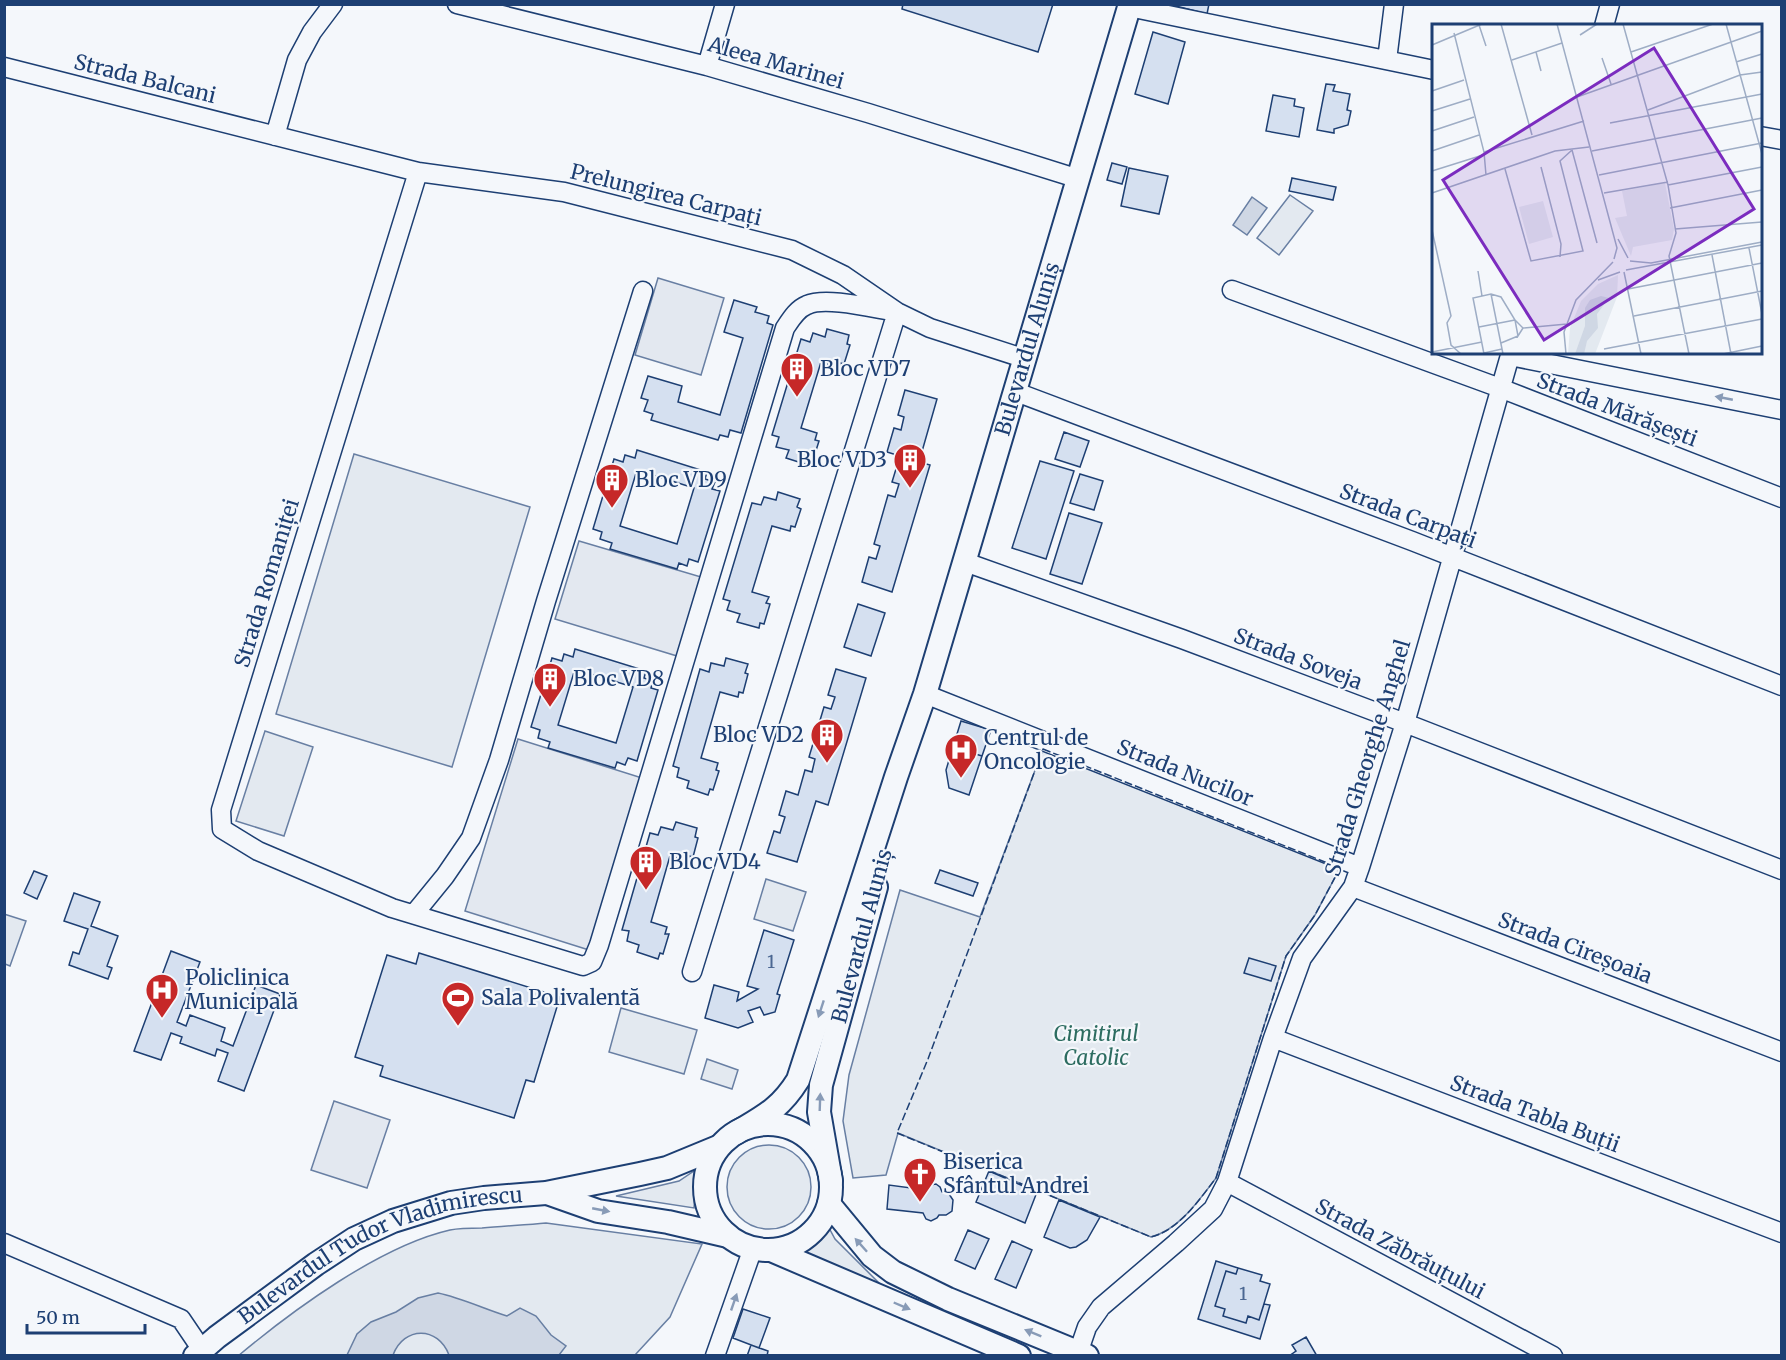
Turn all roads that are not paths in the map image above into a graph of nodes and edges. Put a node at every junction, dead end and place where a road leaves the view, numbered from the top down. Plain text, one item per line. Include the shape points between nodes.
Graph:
1 (333, 4) edge
2 (457, 4) edge
3 (725, 4) edge
4 (1394, 4) edge
5 (1610, 4) edge
6 (1130, 6) edge
7 (1605, 24) edge
8 (1387, 60) junction
9 (707, 66) junction
10 (4, 67) edge
11 (1432, 70) edge
12 (275, 135) junction
13 (1762, 136) edge
14 (1782, 140) edge
15 (418, 172) junction
16 (1079, 179) junction
17 (1232, 290) dead end
18 (643, 291) dead end
19 (897, 312) junction
20 (1510, 354) edge
21 (1026, 358) junction
22 (1500, 388) junction
23 (1016, 392) junction
24 (1782, 410) edge
25 (1782, 498) edge
26 (1452, 557) junction
27 (965, 562) junction
28 (1782, 686) edge
29 (926, 694) junction
30 (1405, 723) junction
31 (1360, 867) junction
32 (1782, 870) edge
33 (1353, 887) junction
34 (414, 914) junction
35 (692, 972) dead end
36 (1273, 1038) junction
37 (1782, 1052) edge
38 (727, 1140) junction
39 (831, 1181) junction
40 (1227, 1182) junction
41 (546, 1193) junction
42 (829, 1204) junction
43 (1782, 1233) edge
44 (729, 1236) junction
45 (4, 1243) edge
46 (762, 1249) junction
47 (199, 1353) edge
48 (1081, 1354) edge
49 (715, 1356) edge
50 (1019, 1356) edge
51 (1553, 1356) edge

1 - 12 street via 297,60
2 - 9 street, Aleea Marinei
3 - 9 street
4 - 8 street
5 - 7 street
6 - 8 street
6 - 16 main road, Bulevardul Aluniș
8 - 11 street
9 - 16 street, Aleea Marinei
10 - 12 street, Strada Balcani
12 - 15 street, Prelungirea Carpați
13 - 14 street
15 - 19 street, Prelungirea Carpați via 564,192 792,250 843,275
15 - 34 street, Strada Romaniței via 220,810 222,829 258,851
16 - 21 main road, Bulevardul Aluniș
17 - 22 street, Strada Mărășești
18 - 34 street via 499,760 471,838
19 - 21 street, Prelungirea Carpați via 930,328
19 - 34 street via 827,301 808,304 796,312 785,328 592,962 583,966
19 - 35 street
20 - 22 street, Strada Gheorghe Anghel
24 -> 20 street
21 - 23 main road, Bulevardul Aluniș
22 - 25 street, Strada Mărășești
22 - 26 street, Strada Gheorghe Anghel
23 - 26 street, Strada Carpați
23 - 27 main road, Bulevardul Aluniș
26 - 28 street, Strada Carpați
26 - 30 street, Strada Gheorghe Anghel
27 - 29 main road, Bulevardul Aluniș
27 - 30 street, Strada Soveja
29 - 31 street, Strada Nucilor
29 -> 38 main road, Bulevardul Aluniș via 798,1080 775,1109
39 -> 29 main road, Bulevardul Aluniș via 819,1112 821,1085
30 - 31 street, Strada Gheorghe Anghel
30 - 32 street, Strada Soveja
31 - 33 street, Strada Gheorghe Anghel
33 - 36 street, Strada Gheorghe Anghel via 1302,957
33 - 37 street, Strada Cireșoaia
36 - 40 street, Strada Gheorghe Anghel
36 - 43 street, Strada Tabla Buții
38 - 39 main road via 747,1128 772,1124 796,1131 823,1157
38 - 41 main road, Bulevardul Tudor Vladimirescu via 667,1168
38 - 44 main road via 709,1165 705,1190 712,1216
39 - 42 main road
40 - 48 street, Strada Gheorghe Anghel via 1213,1209 1101,1307 1087,1326
40 - 51 street, Strada Zăbrăuțului
41 -> 44 main road, Bulevardul Tudor Vladimirescu via 598,1211
41 - 47 main road, Bulevardul Tudor Vladimirescu via 451,1203 393,1221 354,1239 316,1264
42 - 46 main road via 819,1224 803,1240
48 -> 42 main road via 893,1272 872,1256
44 - 46 main road
45 - 47 street via 181,1319
49 -> 46 street
46 -> 50 main road

